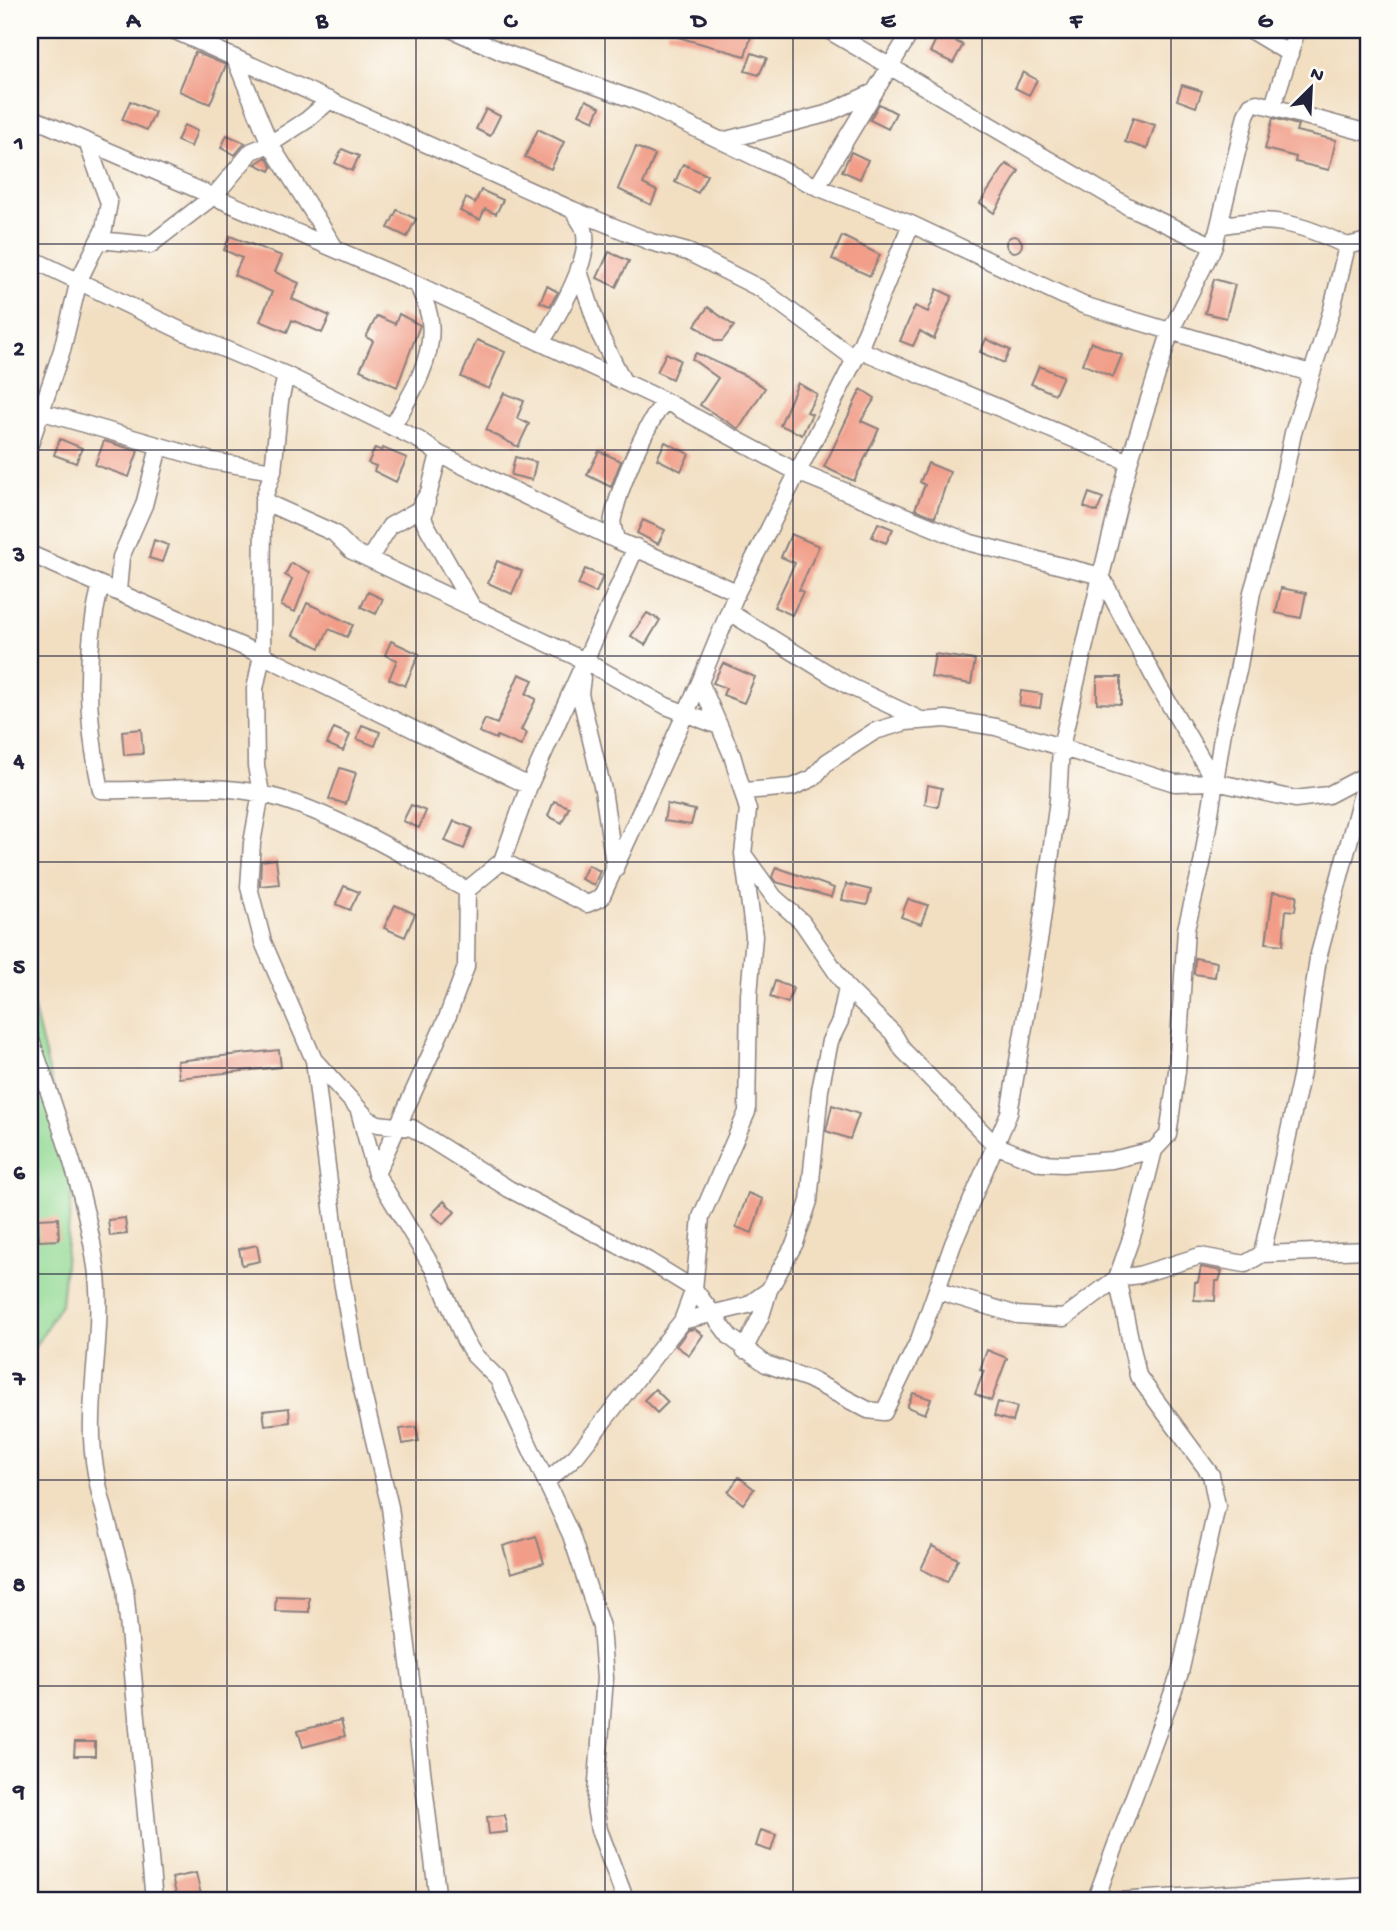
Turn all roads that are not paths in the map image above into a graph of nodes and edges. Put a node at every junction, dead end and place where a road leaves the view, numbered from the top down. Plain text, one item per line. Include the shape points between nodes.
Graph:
1 (173, 30) edge
2 (453, 30) edge
3 (828, 30) edge
4 (912, 30) edge
5 (1250, 30) edge
6 (1297, 30) edge
7 (1290, 54) junction
8 (235, 60) junction
9 (889, 65) junction
10 (874, 92) junction
11 (330, 100) junction
12 (1273, 106) junction
13 (30, 117) edge
14 (1368, 133) edge
15 (722, 141) junction
16 (87, 142) junction
17 (270, 144) junction
18 (817, 187) junction
19 (215, 195) junction
20 (573, 210) junction
21 (911, 223) junction
22 (1220, 226) junction
23 (99, 240) junction
24 (1368, 241) edge
25 (1214, 246) junction
26 (1347, 246) junction
27 (336, 249) junction
28 (30, 258) edge
29 (578, 268) junction
30 (79, 280) junction
31 (418, 285) junction
32 (1171, 330) junction
33 (541, 343) junction
34 (856, 354) junction
35 (1310, 373) junction
36 (286, 375) junction
37 (624, 381) junction
38 (665, 401) junction
39 (43, 412) junction
40 (392, 427) junction
41 (30, 444) edge
42 (159, 447) junction
43 (439, 454) junction
44 (1129, 462) junction
45 (273, 471) junction
46 (795, 471) junction
47 (429, 492) junction
48 (263, 501) junction
49 (617, 540) junction
50 (636, 547) junction
51 (30, 554) edge
52 (369, 559) junction
53 (1101, 576) junction
54 (100, 587) junction
55 (118, 591) junction
56 (737, 592) junction
57 (474, 610) junction
58 (729, 612) junction
59 (262, 654) junction
60 (585, 662) junction
61 (700, 682) junction
62 (685, 715) junction
63 (924, 721) junction
64 (719, 726) junction
65 (1061, 747) junction
66 (1368, 773) edge
67 (1214, 782) junction
68 (529, 786) junction
69 (744, 792) junction
70 (261, 793) junction
71 (743, 854) junction
72 (502, 861) junction
73 (615, 870) junction
74 (467, 890) junction
75 (847, 988) junction
76 (30, 1037) edge
77 (314, 1060) junction
78 (358, 1109) junction
79 (399, 1125) junction
80 (995, 1145) junction
81 (1154, 1150) junction
82 (376, 1174) junction
83 (1368, 1250) edge
84 (1262, 1254) junction
85 (1117, 1278) junction
86 (694, 1289) junction
87 (769, 1290) junction
88 (938, 1291) junction
89 (711, 1312) junction
90 (682, 1321) junction
91 (744, 1350) junction
92 (548, 1480) junction
93 (1368, 1885) edge
94 (154, 1901) edge
95 (438, 1901) edge
96 (626, 1901) edge
97 (1095, 1901) edge
98 (1118, 1901) edge

1 - 8 street
2 - 15 street via 643,103
3 - 9 street
4 - 9 street
5 - 7 street
6 - 7 street
7 - 12 street
8 - 11 street
8 - 17 street
9 - 10 street
9 - 25 street via 1129,207
10 - 15 street via 826,114
10 - 18 street
11 - 17 street
11 - 20 street
12 - 14 street
12 - 22 street via 1257,103 1246,115
13 - 16 street
15 - 18 street
16 - 19 street
16 - 23 street via 109,203
17 - 19 street via 252,151
17 - 27 street
18 - 21 street
19 - 23 street via 150,245
19 - 27 street
20 - 29 street via 585,230
20 - 34 street via 688,252 761,289
21 - 32 street via 1083,304
21 - 34 street
22 - 25 street
22 - 26 street via 1255,218 1285,223
23 - 30 street
24 - 26 street
25 - 32 street
26 - 35 street
27 - 31 street
28 - 30 street
29 - 33 street via 561,311
29 - 37 street via 600,335
30 - 36 street via 186,333
30 - 39 street
31 - 33 street
31 - 40 street via 430,317 426,358
32 - 35 street
32 - 44 street
33 - 37 street
34 - 44 street
34 - 46 street
35 - 67 street via 1252,592
36 - 40 street
36 - 45 street
37 - 38 street
38 - 46 street
38 - 49 street via 636,451 612,521
39 - 41 street
39 - 42 street
40 - 43 street
42 - 45 street
42 - 55 street via 144,505 121,557
43 - 47 street
43 - 49 street
44 - 53 street
45 - 48 street
46 - 53 street via 971,543
46 - 56 street
47 - 52 street via 418,510 390,526
47 - 57 street via 423,520
48 - 52 street via 334,533 352,551
48 - 59 street
49 - 50 street
50 - 56 street
50 - 60 street
51 - 54 street
52 - 57 street
53 - 65 street
53 - 67 street
54 - 55 street
54 - 70 street via 89,636 87,693 102,790 160,786
55 - 59 street
56 - 58 street
57 - 60 street
58 - 61 street
58 - 63 street via 847,685
59 - 68 street
59 - 70 street via 255,689
60 - 62 street
60 - 68 street
60 - 73 street via 580,694 603,790
61 - 62 street
61 - 64 street
62 - 64 street
62 - 73 street
63 - 65 street via 946,719 996,727
63 - 69 street via 875,731 827,762 813,778 793,787
64 - 69 street
65 - 67 street via 1175,783
65 - 80 street via 1040,935 1009,1113
66 - 67 street via 1328,795 1295,799
66 - 84 street via 1318,958 1303,1072
67 - 81 street via 1186,929 1178,1071 1168,1135
68 - 72 street
69 - 71 street via 748,810
70 - 74 street via 385,845
70 - 77 street via 252,843 249,887 253,909 262,942
71 - 75 street via 774,897 802,922
71 - 86 street via 754,936 747,1112 701,1217
72 - 73 street via 587,904 601,898
72 - 74 street
74 - 79 street via 466,967
75 - 80 street
75 - 87 street via 820,1090 809,1201 795,1243
76 - 94 street via 85,1198 96,1269 100,1316 93,1385 94,1465 125,1588
77 - 78 street
77 - 95 street via 339,1264 359,1377 390,1507
78 - 79 street via 378,1124
78 - 82 street
79 - 82 street
79 - 86 street via 412,1128 509,1189 620,1245
80 - 81 street via 1041,1163 1063,1164
80 - 88 street
81 - 85 street
82 - 92 street via 438,1275 464,1339 498,1380
83 - 84 street
84 - 85 street via 1245,1264 1200,1256
85 - 88 street via 1065,1318 1017,1315
85 - 97 street via 1138,1376 1211,1475 1217,1506 1180,1673
86 - 89 street
86 - 90 street
87 - 89 street via 748,1305
87 - 91 street
88 - 91 street via 884,1412 868,1410
89 - 90 street
89 - 91 street
90 - 92 street via 576,1456
92 - 96 street via 601,1628 605,1678 595,1807
93 - 98 street

